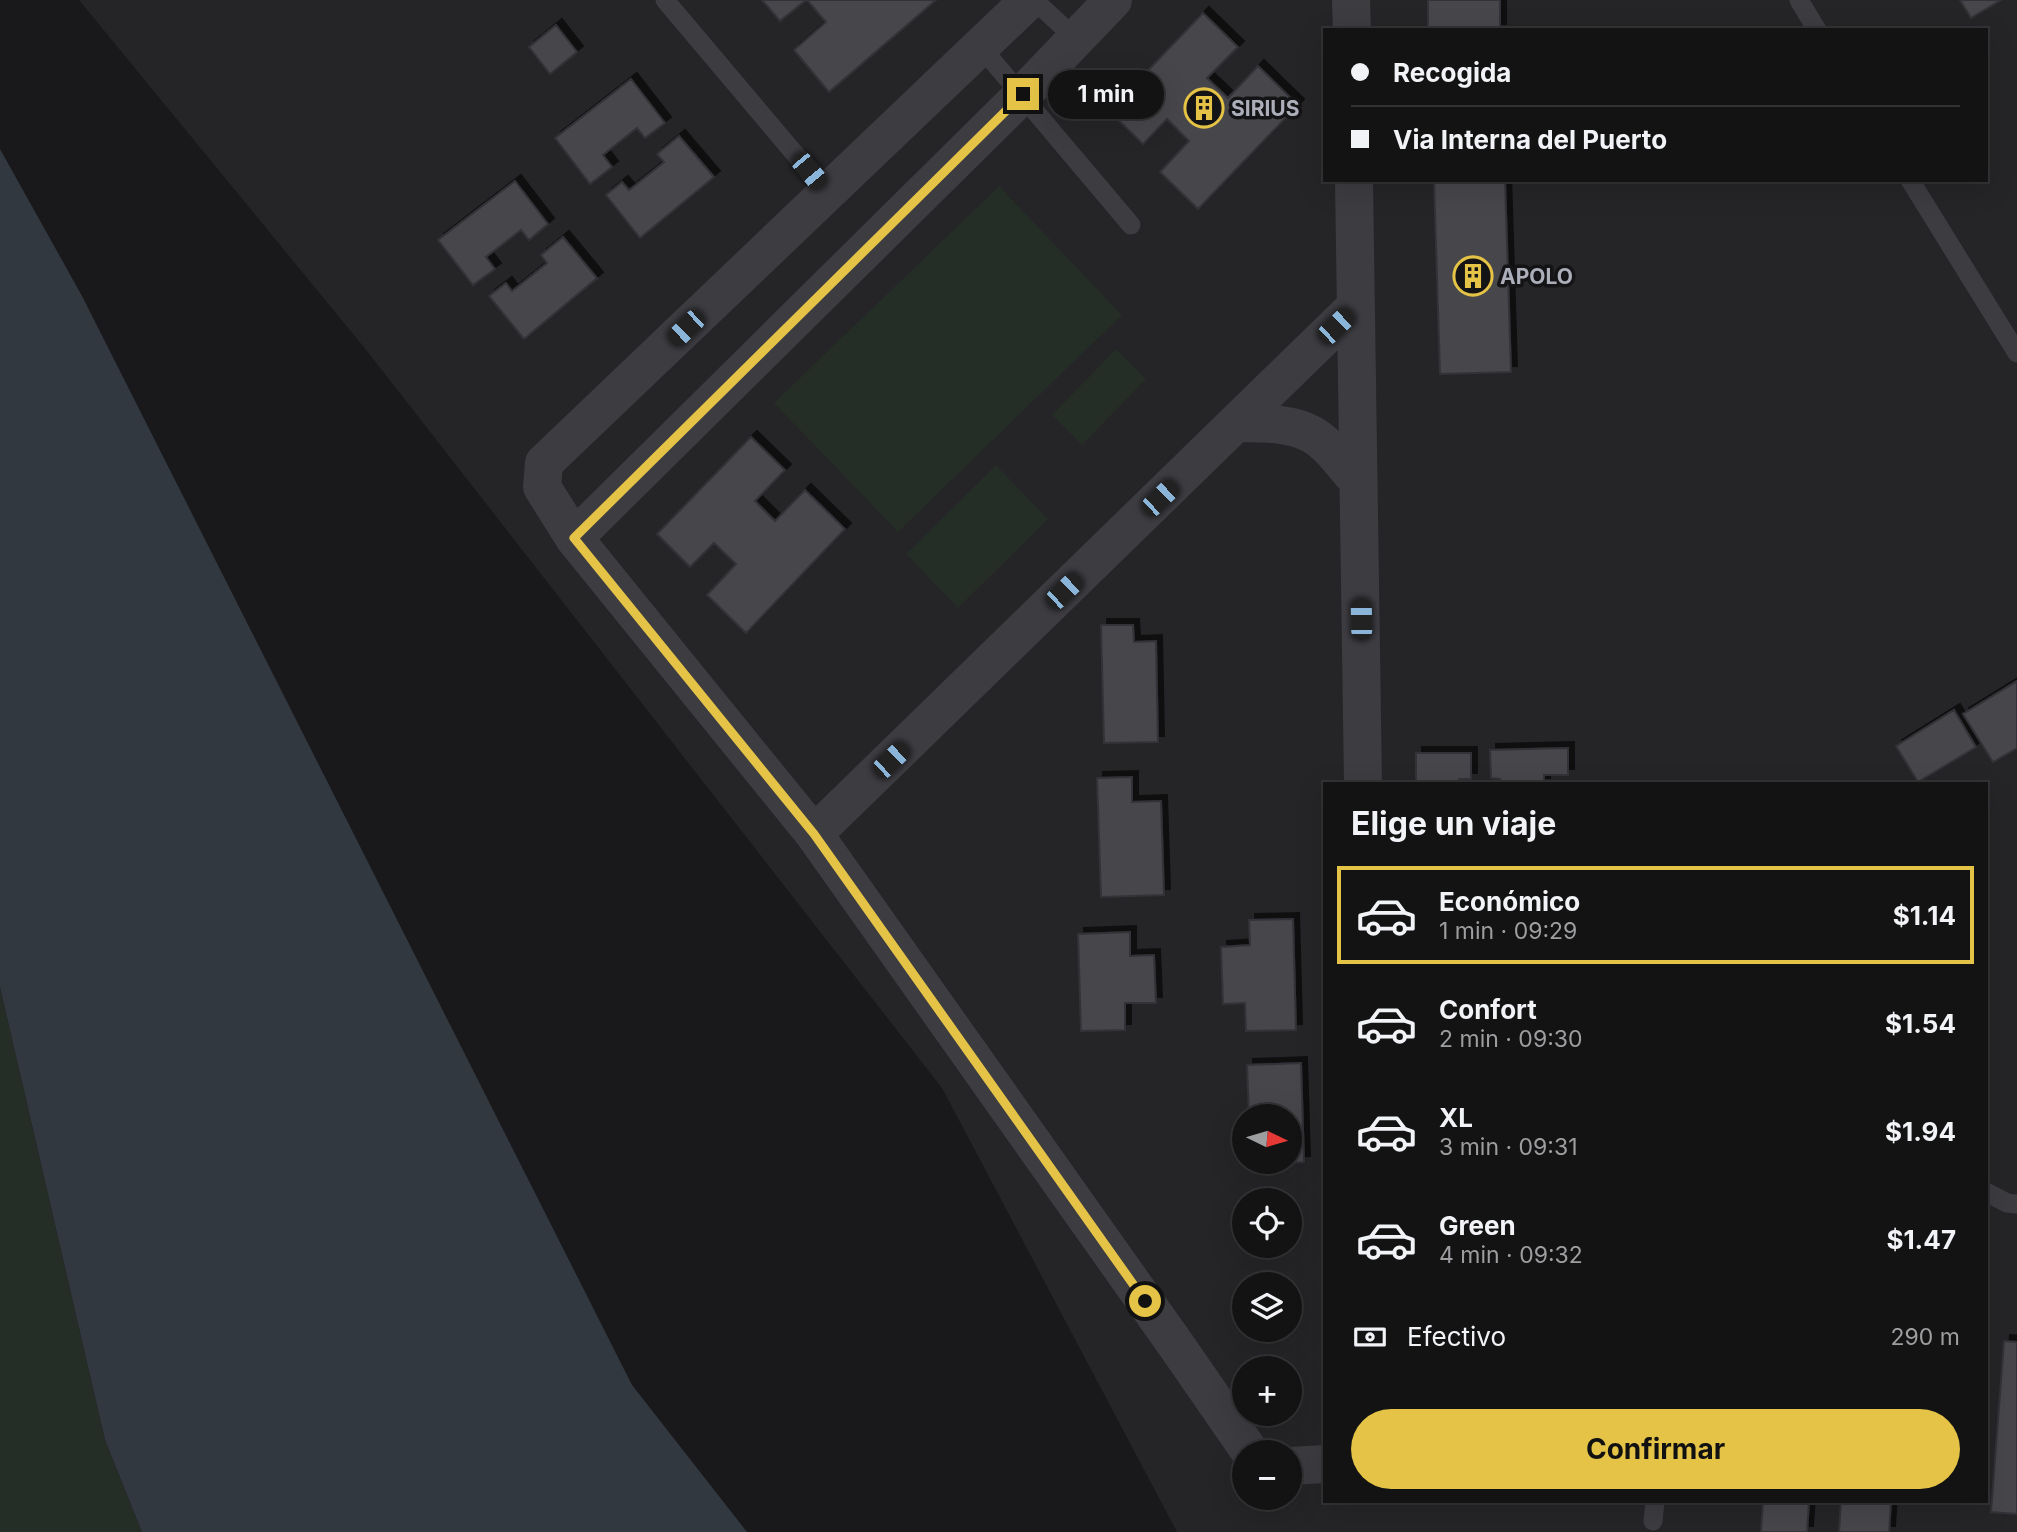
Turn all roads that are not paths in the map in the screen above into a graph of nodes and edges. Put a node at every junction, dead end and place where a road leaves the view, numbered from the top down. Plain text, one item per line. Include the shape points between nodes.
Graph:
1 (665, 0) edge
2 (1028, 0) edge
3 (1034, 0) edge
4 (1113, 0) edge
5 (1351, 0) edge
6 (1799, 0) edge
7 (1352, 28) edge
8 (1816, 28) edge
9 (1076, 39) junction
10 (980, 46) junction
11 (1023, 94) junction
12 (1354, 182) edge
13 (1911, 182) edge
14 (827, 192) junction
15 (1131, 225) dead end
16 (1356, 306) junction
17 (2017, 353) edge
18 (1237, 423) junction
19 (1358, 481) junction
20 (574, 538) junction
21 (1363, 782) edge
22 (814, 834) junction
23 (1988, 1193) edge
24 (2017, 1204) edge
25 (1242, 1440) edge
26 (1323, 1464) edge
27 (1302, 1465) edge

1 - 14 lane
2 - 10 street
3 - 9 lane
4 - 9 street
5 - 7 street
6 - 8 lane
9 - 11 street
10 - 11 lane
10 - 14 street
11 - 15 lane
11 - 20 street
12 - 16 street
13 - 17 lane
14 - 20 street via 544,463 542,487
16 - 18 street
16 - 19 street
18 - 19 street via 1279,424 1307,432
18 - 22 street
19 - 21 street
20 - 22 street
22 - 25 street
23 - 24 lane
26 - 27 street

